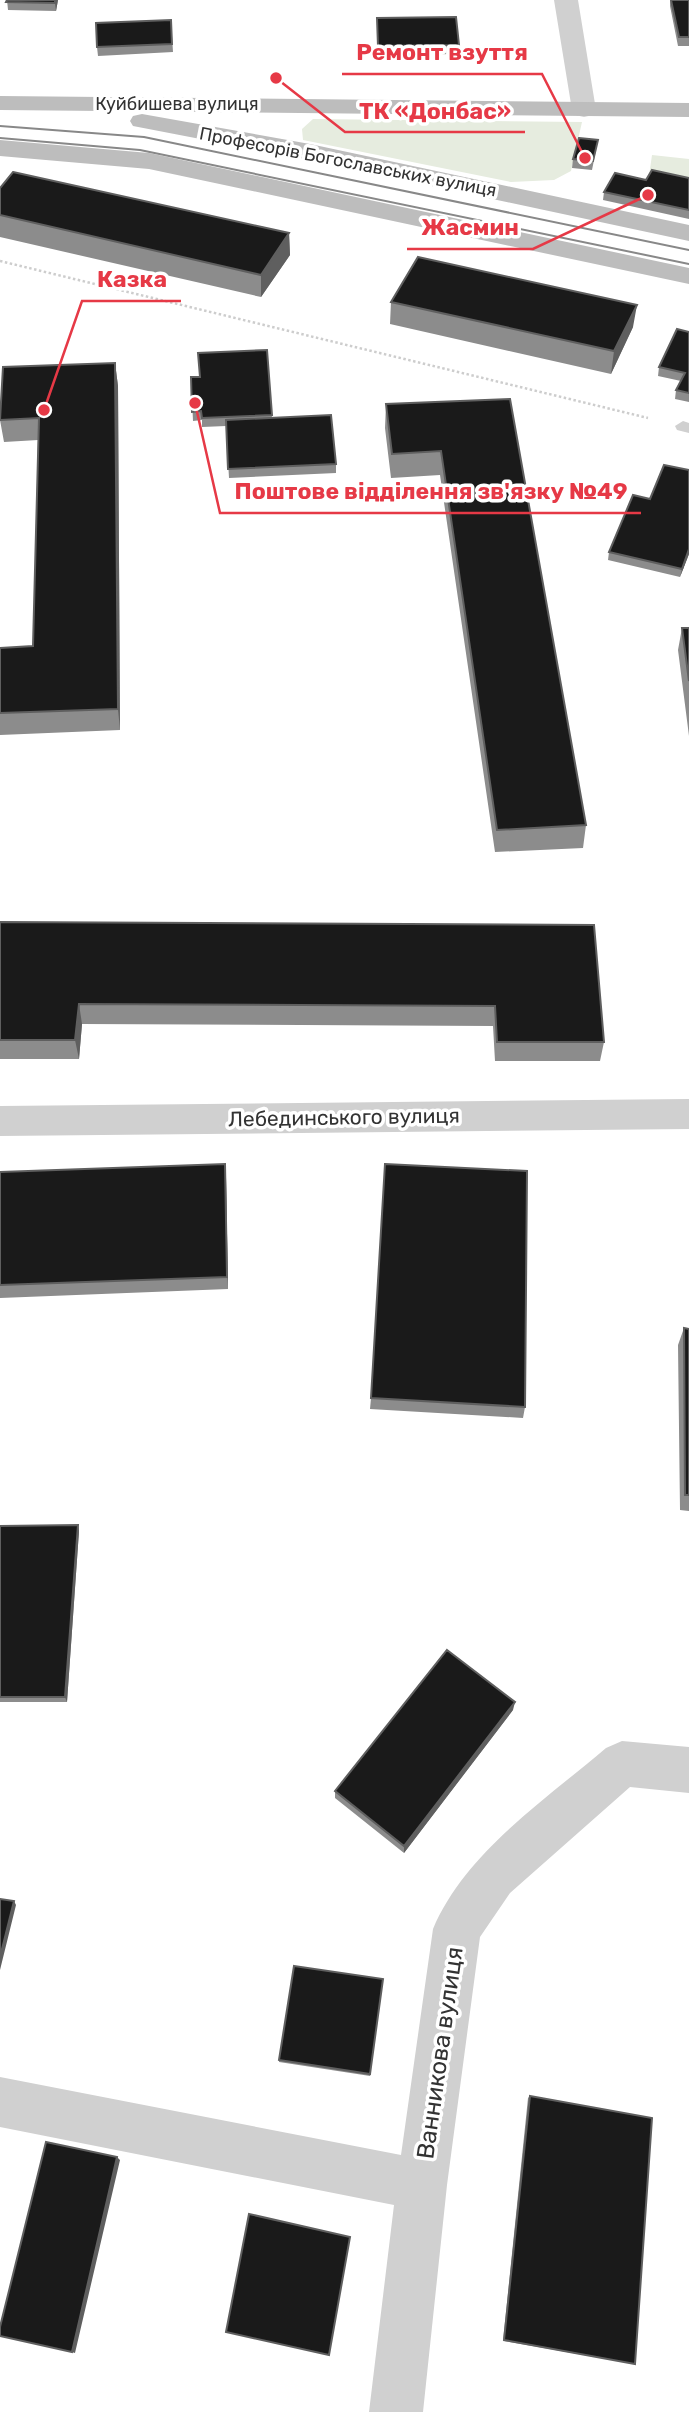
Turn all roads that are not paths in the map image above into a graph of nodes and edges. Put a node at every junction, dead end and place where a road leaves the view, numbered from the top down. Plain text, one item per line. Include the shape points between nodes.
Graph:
1 (566, 0) edge
2 (0, 103) edge
3 (47, 104) junction
4 (584, 110) junction
5 (689, 110) edge
6 (0, 148) edge
7 (689, 233) edge
8 (689, 276) edge
9 (689, 1114) edge
10 (0, 1121) edge
11 (689, 1770) edge
12 (0, 2102) edge
13 (422, 2185) junction
14 (396, 2412) edge

1 - 4 street
2 - 3 street, Куйбишева вулиця
3 - 4 street, Куйбишева вулиця
3 - 7 street, Професорів Богославських вулиця via 310,152
4 - 5 street, Куйбишева вулиця
6 - 8 street via 149,161
9 - 10 street, Лебединського вулиця
11 - 13 street, Ванникова вулиця via 622,1764 493,1876 457,1928
12 - 13 street, Ванникова вулиця
13 - 14 street, Ванникова вулиця

